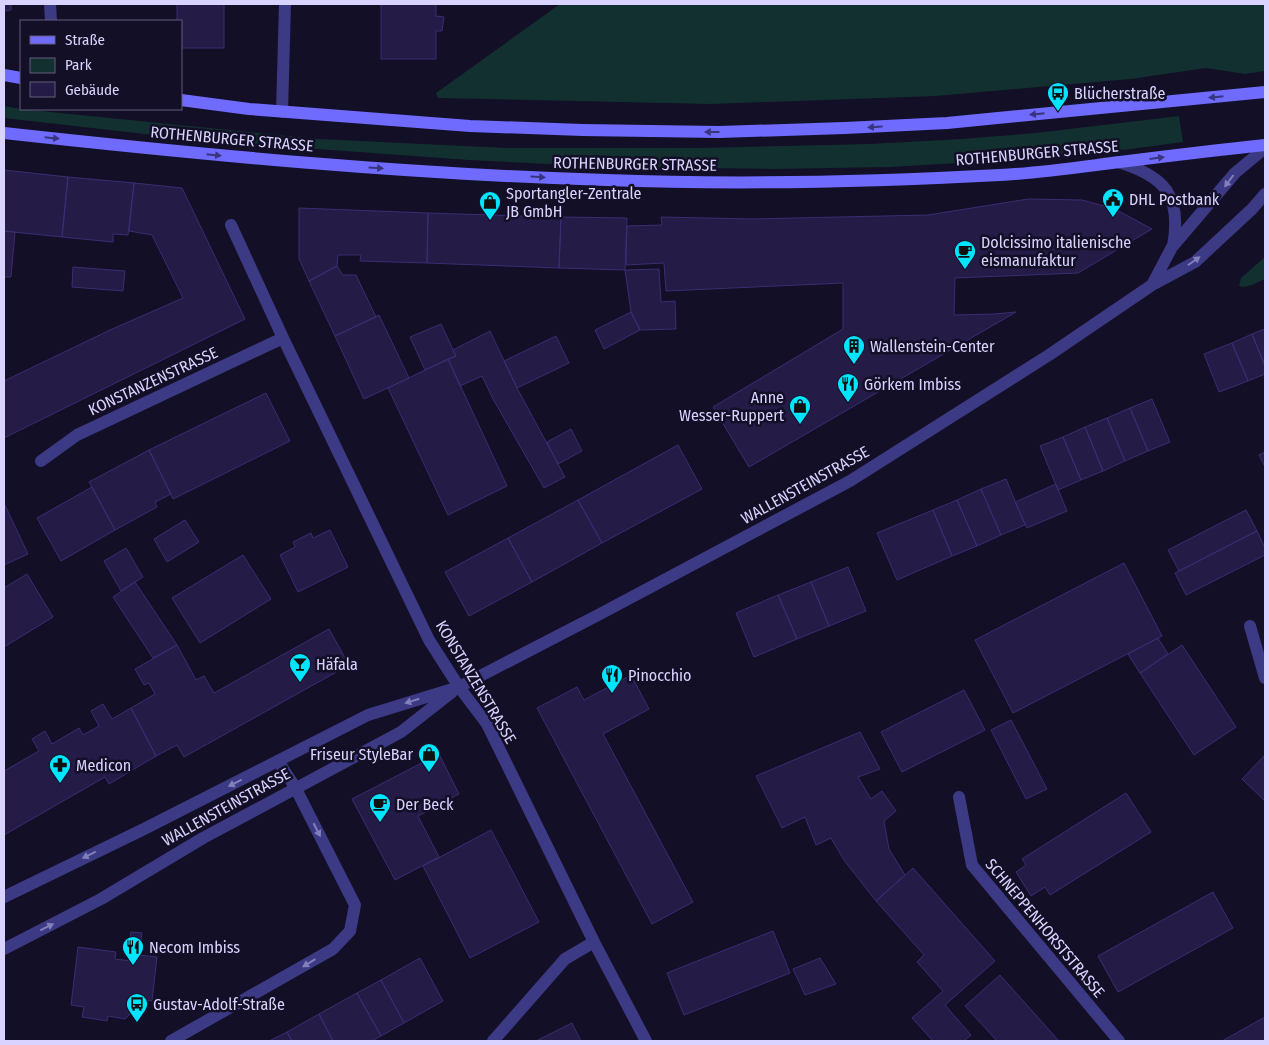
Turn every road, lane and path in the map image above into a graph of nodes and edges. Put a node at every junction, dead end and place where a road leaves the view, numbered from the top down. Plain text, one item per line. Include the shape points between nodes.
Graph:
1 (50, 4) edge
2 (285, 4) edge
3 (51, 20) edge
4 (4, 75) edge
5 (20, 78) edge
6 (1265, 96) edge
7 (182, 100) edge
8 (282, 112) junction
9 (4, 133) edge
10 (1265, 147) edge
11 (1118, 162) junction
12 (1265, 194) edge
13 (231, 225) dead end
14 (1172, 247) junction
15 (1152, 285) junction
16 (283, 338) junction
17 (41, 461) dead end
18 (1250, 626) dead end
19 (1265, 678) edge
20 (459, 687) junction
21 (278, 761) junction
22 (295, 787) junction
23 (959, 797) dead end
24 (4, 897) edge
25 (594, 942) junction
26 (4, 949) edge
27 (172, 1041) edge
28 (493, 1041) edge
29 (646, 1041) edge
30 (1120, 1041) edge

1 - 3 street
2 - 8 street
4 - 5 main road
6 -> 8 main road, ROTHENBURGER STRASSE via 896,126 709,132 525,129
7 - 8 main road, ROTHENBURGER STRASSE
9 -> 11 main road, ROTHENBURGER STRASSE via 366,168 606,180 751,182 955,177 1052,171
11 -> 10 main road, ROTHENBURGER STRASSE
10 -> 14 street, WALLENSTEINSTRASSE via 1235,173
11 - 14 street via 1152,177 1172,198 1175,224
15 -> 12 street, WALLENSTEINSTRASSE via 1195,262
13 - 16 street, KONSTANZENSTRASSE
14 - 15 street, WALLENSTEINSTRASSE
15 - 20 street, WALLENSTEINSTRASSE via 871,468
16 - 17 street, KONSTANZENSTRASSE via 77,435
16 - 20 street, KONSTANZENSTRASSE via 430,640
18 - 19 street
20 -> 21 street, WALLENSTEINSTRASSE via 368,715
20 - 22 street, WALLENSTEINSTRASSE via 401,732
20 - 25 street, KONSTANZENSTRASSE via 487,724
21 - 22 street
21 -> 24 street, WALLENSTEINSTRASSE
26 -> 22 street, WALLENSTEINSTRASSE via 101,899
22 -> 27 street via 355,905 350,931 333,949
23 - 30 street, SCHNEPPENHORSTSTRASSE via 972,865
25 - 28 street via 565,959
25 - 29 street, KONSTANZENSTRASSE

